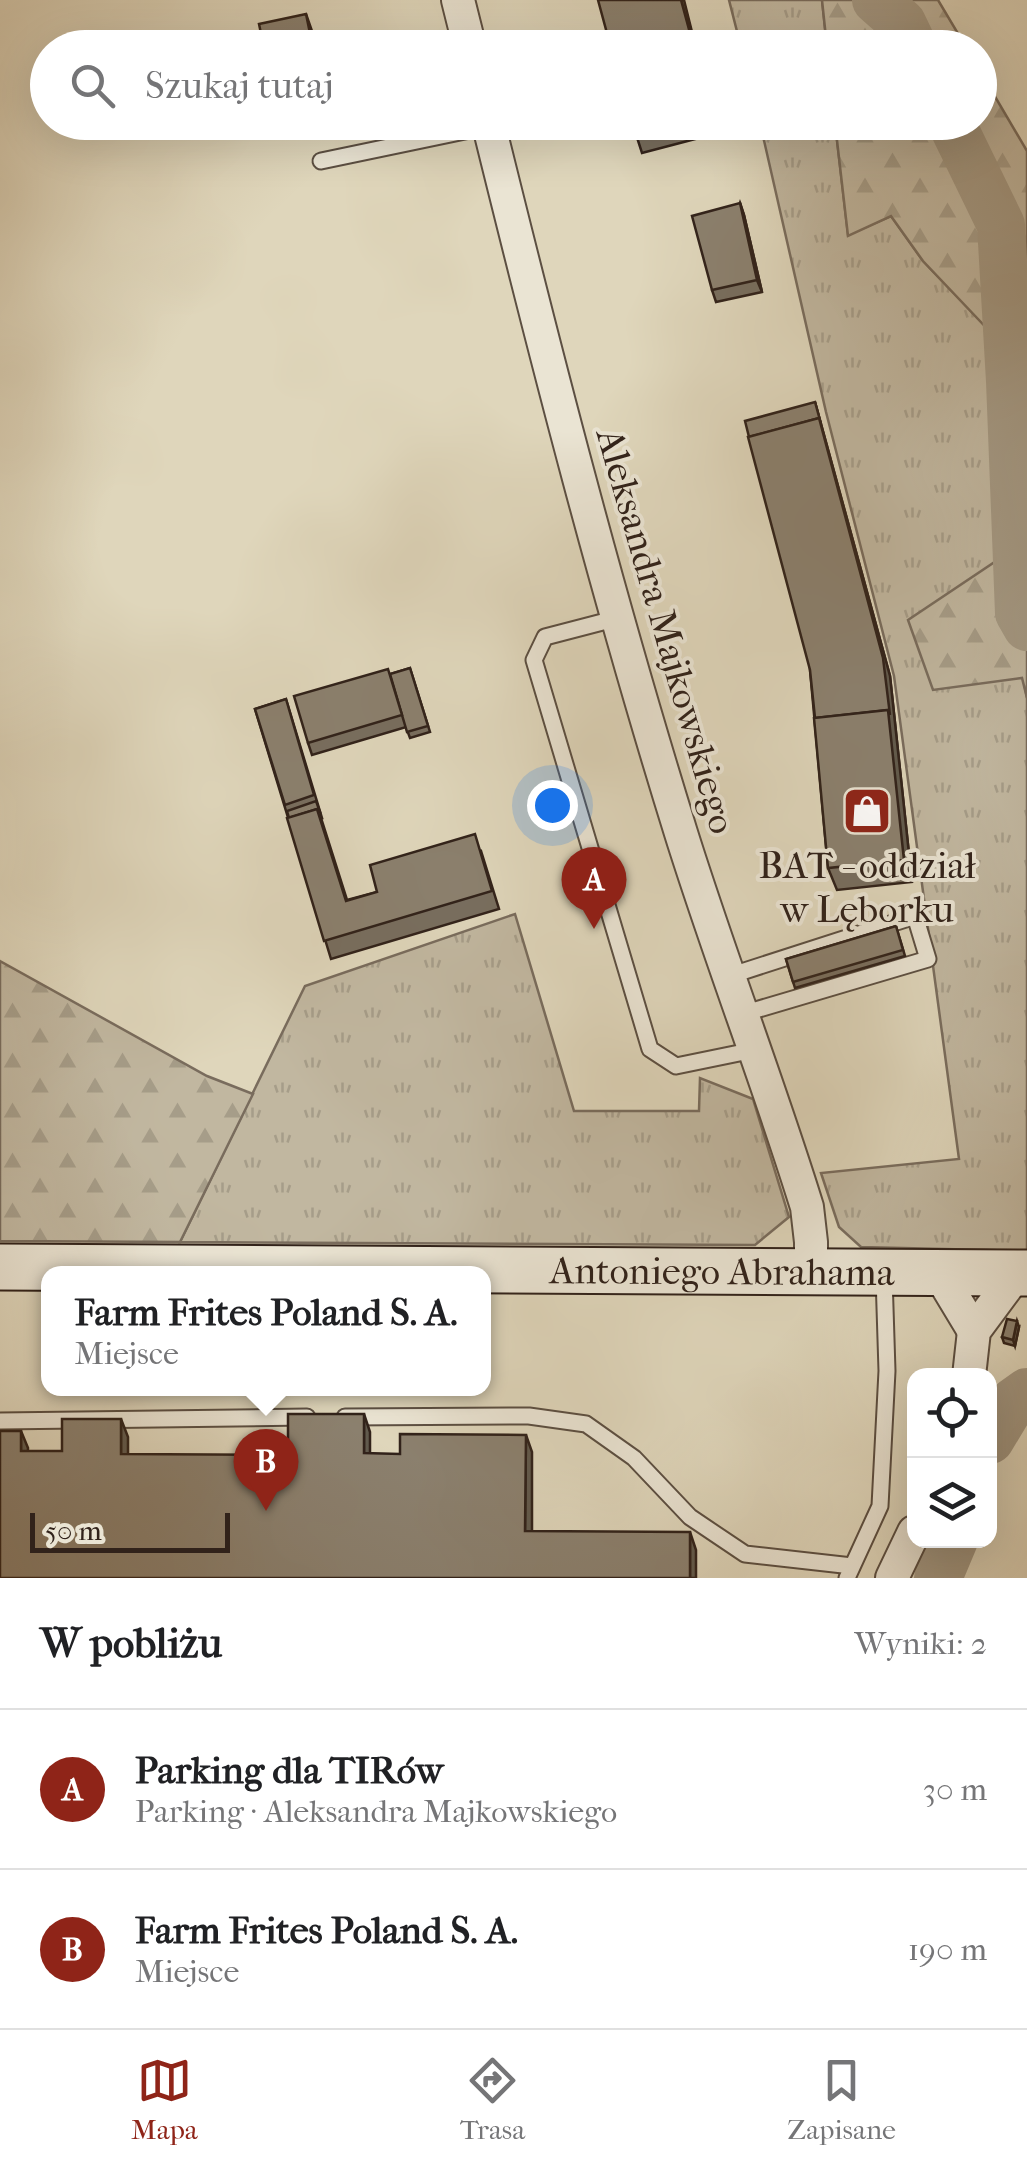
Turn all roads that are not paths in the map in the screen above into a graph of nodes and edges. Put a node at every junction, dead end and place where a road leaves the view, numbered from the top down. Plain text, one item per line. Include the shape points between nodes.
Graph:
1 (458, 0) edge
2 (466, 30) edge
3 (416, 140) edge
4 (493, 140) edge
5 (321, 161) dead end
6 (618, 618) junction
7 (729, 976) junction
8 (742, 1014) junction
9 (754, 1050) junction
10 (0, 1267) edge
11 (41, 1267) edge
12 (491, 1270) edge
13 (811, 1272) junction
14 (884, 1272) junction
15 (939, 1273) junction
16 (1022, 1273) edge
17 (974, 1331) junction
18 (970, 1368) edge
19 (315, 1417) edge
20 (334, 1417) edge
21 (0, 1420) edge
22 (907, 1547) edge
23 (850, 1572) edge
24 (892, 1578) edge

1 - 2 street
3 - 5 lane
4 - 6 street, Aleksandra Majkowskiego
6 - 7 street, Aleksandra Majkowskiego
6 - 9 lane via 545,638 534,660 650,1049 676,1066
7 - 8 street, Aleksandra Majkowskiego
7 - 8 lane via 915,916 928,958
8 - 9 street, Aleksandra Majkowskiego
9 - 13 street, Aleksandra Majkowskiego via 807,1206
10 - 11 main road, Antoniego Abrahama
12 - 13 main road, Antoniego Abrahama
13 - 14 main road, Antoniego Abrahama
14 - 15 main road, Antoniego Abrahama
14 - 23 lane via 880,1506
15 - 16 main road, Antoniego Abrahama
15 - 17 street
16 - 17 street
17 - 18 street
19 - 21 lane
20 - 23 lane via 529,1416 586,1424 634,1458 690,1517 745,1554
22 - 24 street

